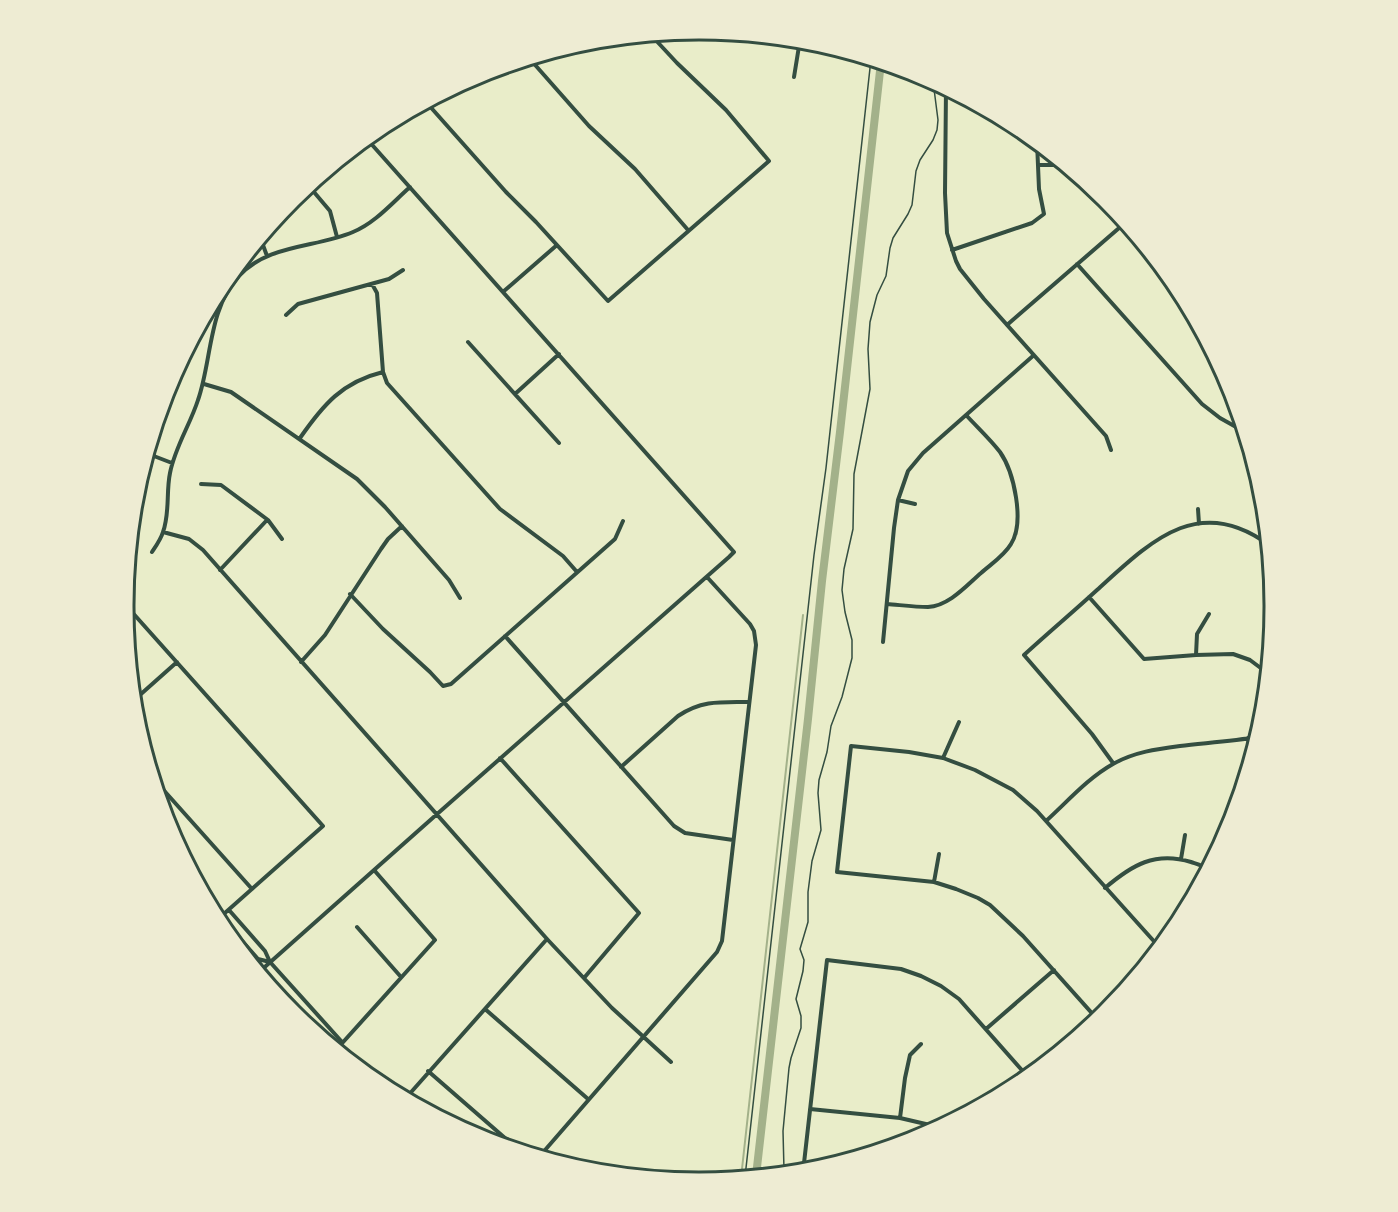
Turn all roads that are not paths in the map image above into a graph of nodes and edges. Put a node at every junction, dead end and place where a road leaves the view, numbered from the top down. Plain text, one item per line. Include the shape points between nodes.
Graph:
1 (658, 42) edge
2 (798, 49) edge
3 (535, 65) edge
4 (870, 68) edge
5 (794, 77) dead end
6 (946, 98) edge
7 (431, 108) edge
8 (372, 145) edge
9 (1037, 153) edge
10 (1038, 165) junction
11 (1053, 165) edge
12 (410, 187) junction
13 (314, 192) edge
14 (1119, 228) edge
15 (688, 230) junction
16 (337, 237) junction
17 (557, 245) junction
18 (263, 246) edge
19 (952, 250) junction
20 (267, 256) junction
21 (1077, 264) junction
22 (245, 270) edge
23 (403, 270) dead end
24 (372, 284) junction
25 (504, 291) junction
26 (222, 303) edge
27 (286, 315) dead end
28 (1007, 325) junction
29 (468, 342) dead end
30 (559, 354) junction
31 (1034, 355) junction
32 (383, 372) junction
33 (204, 384) junction
34 (515, 394) junction
35 (966, 415) junction
36 (1235, 426) edge
37 (300, 438) junction
38 (559, 443) dead end
39 (1111, 450) dead end
40 (154, 456) edge
41 (172, 463) junction
42 (201, 484) dead end
43 (898, 500) junction
44 (915, 504) dead end
45 (1198, 508) dead end
46 (268, 520) junction
47 (623, 521) dead end
48 (1199, 524) junction
49 (402, 526) junction
50 (163, 532) junction
51 (1261, 538) edge
52 (282, 539) dead end
53 (152, 552) dead end
54 (220, 570) junction
55 (577, 572) junction
56 (707, 577) junction
57 (350, 594) junction
58 (1089, 597) junction
59 (460, 598) dead end
60 (887, 603) junction
61 (134, 614) edge
62 (1209, 614) dead end
63 (505, 636) junction
64 (883, 642) dead end
65 (1196, 655) junction
66 (177, 662) junction
67 (301, 662) junction
68 (1261, 668) edge
69 (140, 695) edge
70 (564, 702) junction
71 (749, 702) junction
72 (959, 722) dead end
73 (1248, 738) edge
74 (500, 758) junction
75 (943, 758) junction
76 (1113, 764) junction
77 (621, 767) junction
78 (165, 791) edge
79 (436, 814) junction
80 (1046, 820) junction
81 (1185, 835) dead end
82 (733, 840) junction
83 (939, 854) dead end
84 (1180, 859) junction
85 (1201, 865) edge
86 (374, 870) junction
87 (934, 882) junction
88 (1105, 888) junction
89 (252, 889) junction
90 (229, 910) junction
91 (225, 914) edge
92 (357, 927) dead end
93 (547, 939) junction
94 (1154, 941) edge
95 (250, 950) edge
96 (270, 962) junction
97 (264, 967) edge
98 (1054, 970) junction
99 (401, 977) junction
100 (584, 978) junction
101 (484, 1010) junction
102 (1092, 1013) edge
103 (986, 1029) junction
104 (642, 1037) junction
105 (342, 1042) joint
106 (921, 1044) dead end
107 (671, 1062) dead end
108 (1022, 1070) edge
109 (428, 1071) junction
110 (410, 1092) edge
111 (588, 1099) junction
112 (810, 1109) junction
113 (900, 1118) junction
114 (925, 1124) edge
115 (502, 1135) edge
116 (545, 1149) edge
117 (804, 1162) edge
118 (746, 1169) edge

1 - 15 street via 726,110 769,161
2 - 5 street
3 - 15 street
4 - 118 lane
6 - 19 street via 945,193
7 - 17 street
8 - 12 street
9 - 10 street
10 - 11 street
10 - 19 street via 1044,214 1032,223
12 - 16 street via 371,222
12 - 25 street
13 - 16 street via 330,211
14 - 21 street
15 - 17 street via 608,300
16 - 20 street
17 - 25 street
18 - 20 street
19 - 28 street via 960,269
20 - 22 street
21 - 28 street
21 - 36 street via 1202,404
23 - 24 street
24 - 27 street via 298,304
24 - 32 street via 379,309
25 - 30 street
26 - 33 street
28 - 31 street
29 - 34 street
30 - 34 street
30 - 56 street via 734,552
31 - 35 street
31 - 39 street via 1106,436
32 - 37 street via 343,389
32 - 55 street via 398,396 500,509 563,556
33 - 37 street via 231,392
33 - 41 street
34 - 38 street
35 - 43 street via 915,461
35 - 60 street via 1001,453 1007,466 1016,498 1017,524 1011,546 942,603 929,607
37 - 49 street via 357,479
40 - 41 street
41 - 50 street
42 - 46 street via 221,485
43 - 44 street
43 - 60 street
45 - 48 street
46 - 52 street
46 - 54 street
47 - 55 street via 615,539
48 - 51 street via 1231,526
48 - 58 street via 1177,529 1153,542
49 - 57 street via 388,539
49 - 59 street
50 - 53 street
50 - 54 street via 195,542
54 - 67 street
55 - 63 street
56 - 70 street
56 - 71 street via 754,631
57 - 63 street via 443,686 451,684
57 - 67 street via 325,635
58 - 65 street via 1144,659
58 - 76 street via 1024,655
60 - 64 street
61 - 66 street
62 - 65 street via 1197,634
63 - 70 street
65 - 68 street via 1233,654
66 - 69 street
66 - 89 street via 323,826
67 - 79 street
70 - 74 street
70 - 77 street
71 - 77 street via 708,703 686,711
71 - 82 street
72 - 75 street
73 - 76 street via 1152,750
74 - 79 street
74 - 100 street via 639,913
75 - 80 street via 1007,787
75 - 87 street via 851,746 837,872
76 - 80 street
77 - 82 street via 679,830
78 - 89 street
79 - 86 street
79 - 93 street
80 - 88 street
81 - 84 street
82 - 104 street via 720,946
83 - 87 street
84 - 85 street
84 - 88 street via 1145,861
86 - 96 street
86 - 99 street via 435,940
87 - 98 street via 990,904
88 - 94 street
89 - 90 street
90 - 91 street
90 - 96 street
92 - 99 street
93 - 100 street
93 - 101 street
95 - 96 street
96 - 97 street
96 - 105 street
98 - 102 street
98 - 103 street
99 - 105 street
100 - 104 street
101 - 109 street
101 - 111 street
103 - 108 street
103 - 112 street via 959,999 921,976 901,969 827,960
104 - 107 street
104 - 111 street
106 - 113 street via 910,1055
109 - 110 street
109 - 115 street
111 - 116 street
112 - 113 street
112 - 117 street
113 - 114 street

